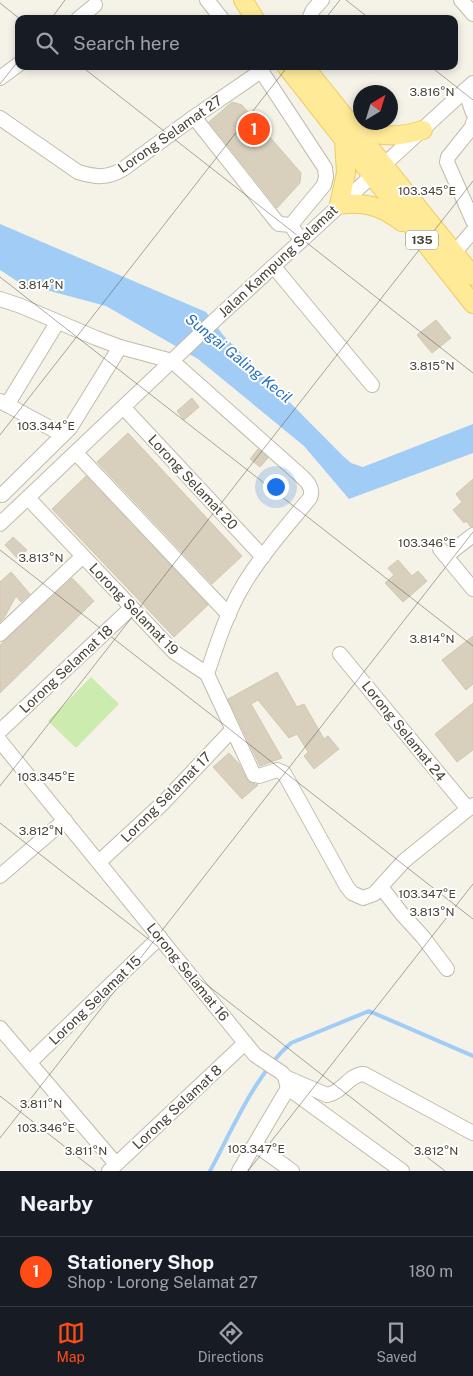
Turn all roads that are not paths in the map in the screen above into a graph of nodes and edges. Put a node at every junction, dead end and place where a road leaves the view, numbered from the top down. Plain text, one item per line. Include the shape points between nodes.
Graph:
1 (207, 0) edge
2 (243, 0) edge
3 (322, 0) edge
4 (460, 0) edge
5 (95, 5) dead end
6 (473, 14) edge
7 (83, 15) edge
8 (219, 15) edge
9 (254, 15) edge
10 (311, 15) edge
11 (15, 67) edge
12 (256, 70) edge
13 (260, 70) edge
14 (290, 70) edge
15 (307, 70) edge
16 (0, 78) edge
17 (469, 87) edge
18 (473, 113) edge
19 (194, 117) junction
20 (0, 118) edge
21 (473, 123) edge
22 (423, 130) junction
23 (349, 134) junction
24 (378, 170) junction
25 (339, 205) junction
26 (473, 221) edge
27 (291, 225) junction
28 (473, 230) edge
29 (414, 231) junction
30 (302, 241) junction
31 (454, 253) junction
32 (274, 267) junction
33 (473, 276) edge
34 (0, 299) edge
35 (473, 304) edge
36 (58, 322) junction
37 (120, 347) junction
38 (172, 361) junction
39 (372, 385) dead end
40 (4, 403) edge
41 (124, 408) junction
42 (64, 435) junction
43 (76, 453) junction
44 (1, 494) edge
45 (28, 498) junction
46 (17, 508) junction
47 (0, 524) edge
48 (473, 535) edge
49 (83, 556) junction
50 (263, 557) junction
51 (473, 589) edge
52 (132, 608) junction
53 (229, 615) junction
54 (0, 634) edge
55 (340, 654) dead end
56 (207, 674) junction
57 (232, 730) junction
58 (0, 731) edge
59 (0, 740) edge
60 (470, 807) edge
61 (65, 820) junction
62 (99, 862) junction
63 (0, 876) edge
64 (381, 887) junction
65 (160, 937) junction
66 (447, 969) dead end
67 (1, 1030) edge
68 (245, 1043) junction
69 (30, 1062) junction
70 (279, 1074) junction
71 (473, 1134) edge
72 (256, 1145) junction
73 (113, 1168) edge
74 (239, 1171) edge
75 (292, 1171) edge
76 (402, 1171) edge

1 - 8 street
2 - 9 main road
3 - 10 street
4 - 6 street
5 - 7 street
11 - 16 street
12 - 19 street, Lorong Selamat 27
13 - 27 street via 325,168 324,186
14 - 23 main road, 135
15 - 23 main road, 135
17 - 18 street
17 - 22 street, Jalan Kampung Selamat
19 - 20 street, Lorong Selamat 27 via 123,169 102,177 78,172
19 - 27 street via 276,222
21 - 26 street via 447,162
22 - 23 main road via 394,136 367,132
22 - 24 street, Jalan Kampung Selamat
23 - 24 main road, 135
23 - 25 main road
24 - 25 street, Jalan Kampung Selamat
24 - 29 main road, 135
24 - 31 main road, 135
25 - 29 main road via 374,206 395,216
25 - 30 street, Jalan Kampung Selamat
27 - 30 street
28 - 31 street
29 - 35 main road, 135
30 - 32 street, Jalan Kampung Selamat
31 - 33 main road, 135
32 - 38 street, Jalan Kampung Selamat
32 - 39 street
34 - 36 street
36 - 37 street
36 - 40 street
37 - 38 street
37 - 42 street
38 - 41 street, Jalan Kampung Selamat
38 - 50 street via 311,488 310,498
40 - 42 street
41 - 43 street, Jalan Kampung Selamat
41 - 50 street, Lorong Selamat 20
42 - 44 street
43 - 45 street, Jalan Kampung Selamat
43 - 53 street
44 - 46 street
45 - 46 street, Jalan Kampung Selamat
45 - 49 street, Lorong Selamat 19
46 - 47 street, Jalan Kampung Selamat
48 - 51 street via 443,553
49 - 52 street, Lorong Selamat 19
49 - 54 street
50 - 53 street
52 - 56 street, Lorong Selamat 19 via 174,652
52 - 58 street, Lorong Selamat 18
53 - 56 street
55 - 60 street, Lorong Selamat 24
56 - 57 street
57 - 62 street, Lorong Selamat 17 via 163,803
57 - 64 street via 254,775 277,770 284,773 352,893 363,898
59 - 61 street, Lorong Selamat 16
60 - 64 street via 404,861
61 - 62 street, Lorong Selamat 16
61 - 63 street
62 - 65 street, Lorong Selamat 16
64 - 66 street
65 - 68 street, Lorong Selamat 16
65 - 69 street, Lorong Selamat 15
67 - 69 street
68 - 70 street, Lorong Selamat 16
68 - 73 street, Lorong Selamat 8
69 - 73 street
70 - 71 street via 327,1095 336,1092 358,1074 364,1074
70 - 72 street
70 - 76 street, Lorong Selamat 16
72 - 74 street
72 - 75 street

